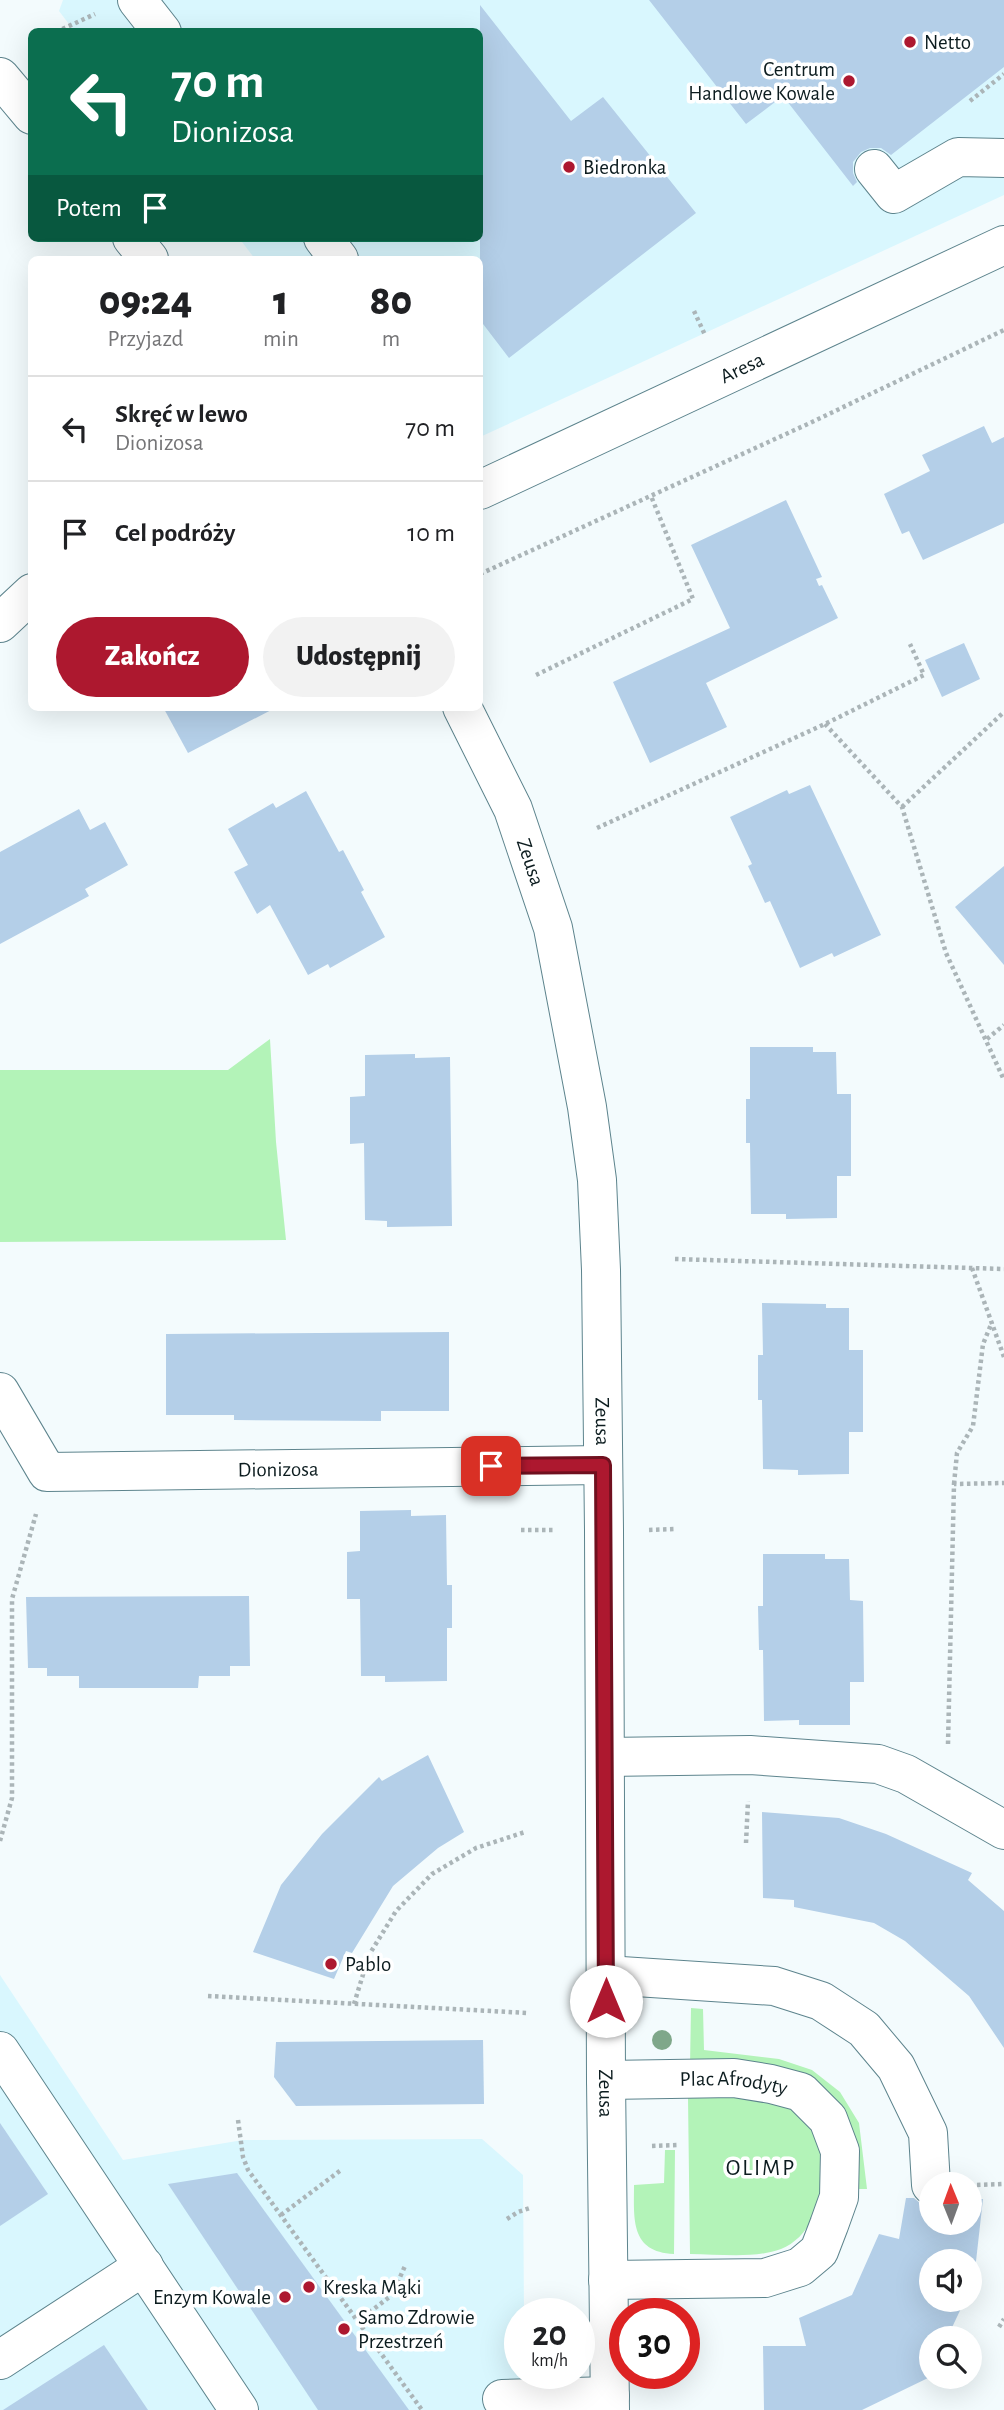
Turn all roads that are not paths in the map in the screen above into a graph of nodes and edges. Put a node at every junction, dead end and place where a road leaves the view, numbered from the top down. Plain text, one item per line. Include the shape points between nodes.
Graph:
1 (137, 0) edge
2 (159, 28) edge
3 (0, 77) edge
4 (28, 110) edge
5 (1004, 158) edge
6 (874, 169) dead end
7 (135, 242) edge
8 (326, 242) edge
9 (1004, 245) edge
10 (147, 256) edge
11 (337, 256) edge
12 (483, 489) edge
13 (28, 597) edge
14 (0, 623) edge
15 (464, 711) edge
16 (0, 1392) edge
17 (603, 1465) junction
18 (605, 1757) junction
19 (1004, 1830) edge
20 (606, 1975) junction
21 (0, 2051) edge
22 (606, 2080) junction
23 (930, 2172) edge
24 (144, 2266) junction
25 (608, 2280) junction
26 (0, 2360) edge
27 (502, 2399) dead end
28 (610, 2403) edge
29 (239, 2410) edge

1 - 2 street
3 - 4 street
5 - 6 street via 958,157 894,194
7 - 10 street
8 - 11 street
9 - 12 street, Aresa
13 - 14 street
15 - 17 street, Zeusa via 513,809 553,928 571,1018 597,1180
16 - 17 street, Dionizosa via 47,1472
17 - 18 street, Zeusa
18 - 19 street via 750,1755 878,1764 906,1774
18 - 20 street, Zeusa
20 - 22 street, Zeusa
20 - 23 street via 774,1986 821,2001 864,2029 897,2067 928,2133
21 - 24 street
22 - 25 street, Zeusa
22 - 25 street, Plac Afrodyty via 734,2078 801,2092 828,2119 840,2151 839,2197 819,2251 800,2267 765,2278
24 - 26 street
24 - 29 street
25 - 28 street, Zeusa
27 - 28 street

